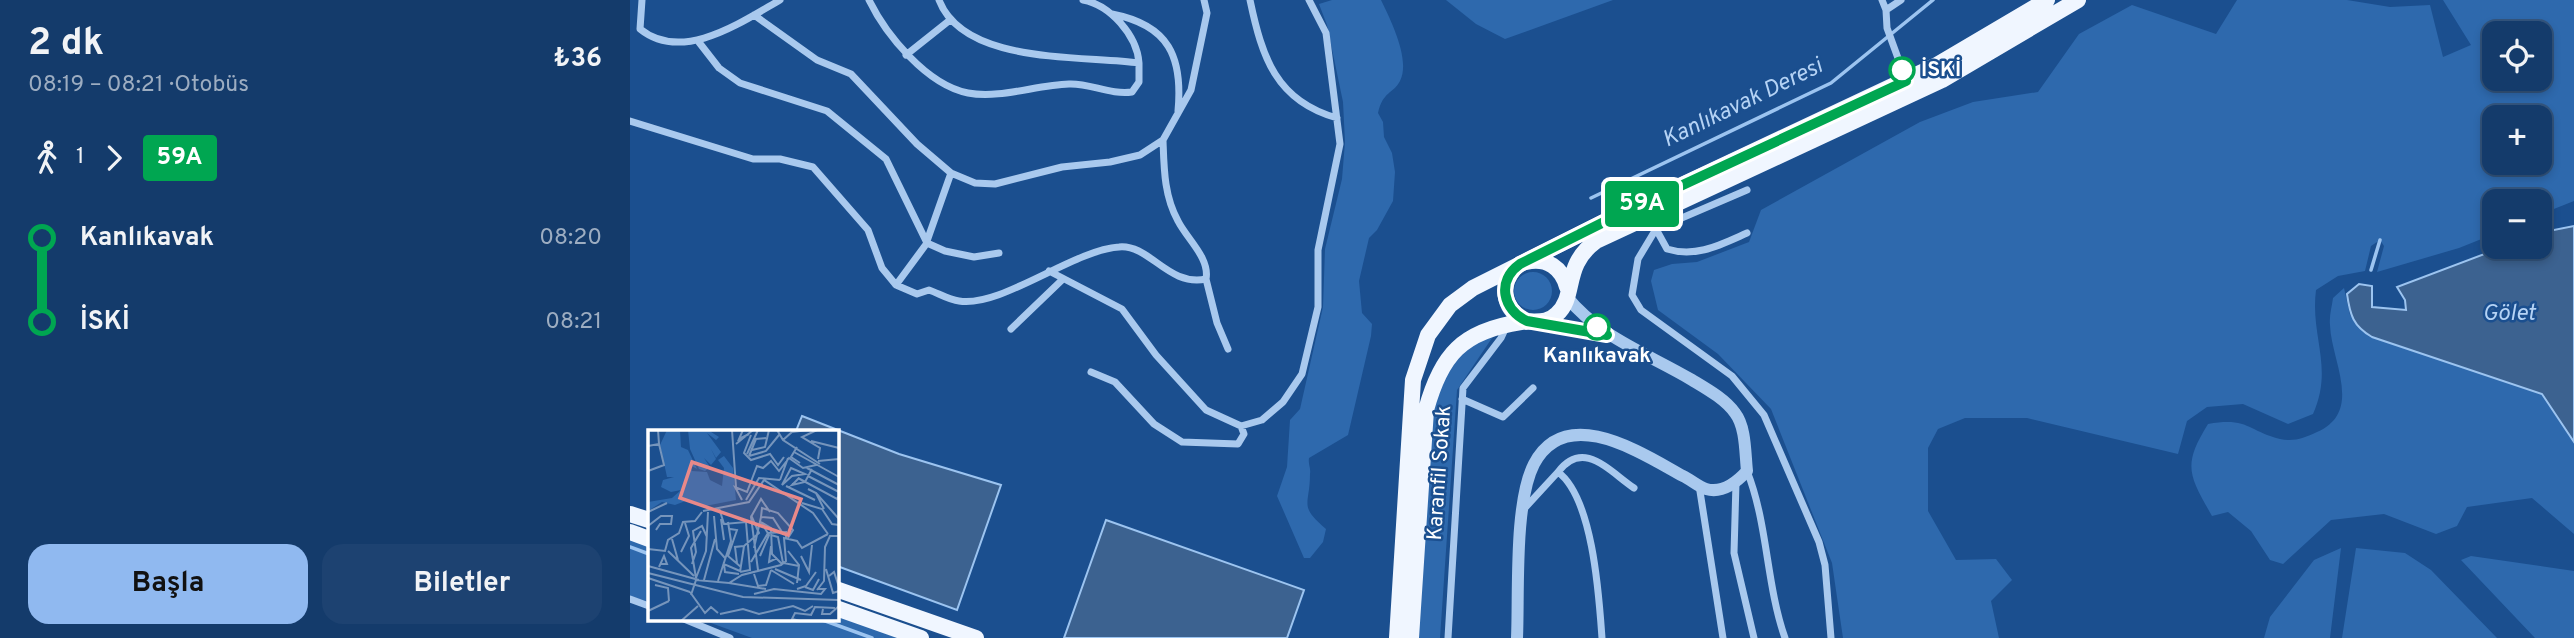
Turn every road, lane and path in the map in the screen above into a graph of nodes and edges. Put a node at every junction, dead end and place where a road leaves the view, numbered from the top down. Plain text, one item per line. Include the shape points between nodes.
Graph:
1 (780, 0) edge
2 (869, 0) edge
3 (939, 0) edge
4 (1083, 0) edge
5 (1204, 0) edge
6 (1250, 0) edge
7 (1309, 0) edge
8 (1882, 0) edge
9 (1901, 0) edge
10 (2047, 0) edge
11 (2078, 0) edge
12 (642, 1) edge
13 (1886, 10) junction
14 (1112, 13) junction
15 (754, 15) junction
16 (950, 20) junction
17 (698, 41) junction
18 (906, 55) junction
19 (1139, 63) junction
20 (1906, 81) junction
21 (1337, 118) junction
22 (1178, 119) junction
23 (630, 121) edge
24 (1163, 140) junction
25 (951, 173) junction
26 (1747, 190) dead end
27 (1656, 229) junction
28 (1747, 233) dead end
29 (927, 242) junction
30 (999, 253) dead end
31 (1519, 265) junction
32 (1049, 271) junction
33 (1063, 279) junction
34 (1206, 279) junction
35 (896, 285) junction
36 (1567, 292) junction
37 (1531, 322) junction
38 (1507, 324) junction
39 (1011, 330) dead end
40 (1607, 335) junction
41 (1228, 349) dead end
42 (1091, 372) dead end
43 (1533, 388) dead end
44 (1462, 399) junction
45 (1241, 426) junction
46 (1747, 471) junction
47 (1558, 472) junction
48 (1699, 484) junction
49 (1736, 484) junction
50 (1634, 488) dead end
51 (1523, 510) junction
52 (630, 514) edge
53 (648, 520) edge
54 (630, 532) edge
55 (648, 539) edge
56 (838, 590) edge
57 (630, 599) edge
58 (648, 606) edge
59 (838, 609) edge
60 (686, 620) edge
61 (730, 638) edge
62 (921, 638) edge
63 (976, 638) edge
64 (1397, 638) edge
65 (1411, 638) edge
66 (1448, 638) edge
67 (1517, 638) edge
68 (1602, 638) edge
69 (1723, 638) edge
70 (1754, 638) edge
71 (1785, 638) edge
72 (1831, 638) edge

1 - 15 street
2 - 18 street
3 - 16 street
4 - 14 street
5 - 22 street via 1207,13 1202,46
6 - 21 street via 1256,30 1272,68 1296,101
7 - 21 street via 1326,33
8 - 13 street
9 - 13 street
10 - 20 main road
11 - 36 main road via 1942,80 1596,241 1579,259
12 - 17 street via 640,29 655,41
13 - 20 street via 1887,27
14 - 19 street via 1139,55
14 - 22 street via 1134,18 1166,40 1180,87
15 - 17 street
15 - 25 street via 817,60 851,74
16 - 18 street
16 - 19 street via 995,45
17 - 29 street via 719,68 740,83 827,111 886,159
18 - 19 street via 966,93 1072,84 1121,94 1132,92 1139,82
20 - 31 main road
21 - 45 street via 1340,144 1318,250 1318,307 1302,374 1283,402 1262,419
22 - 24 street
23 - 35 street via 753,159 780,159 813,167 868,230 882,268
24 - 25 street via 1140,155 1062,167 995,184 975,183
24 - 34 street via 1170,201 1199,253
25 - 29 street
26 - 27 street
27 - 28 street via 1667,248 1684,254
27 - 72 street via 1638,259 1632,295 1641,310 1732,376 1764,415 1819,542
29 - 30 street via 974,257
29 - 35 street
31 - 36 main road via 1533,260 1552,264 1565,278
31 - 37 main road via 1506,282 1506,300 1510,310
31 - 64 main road via 1457,299 1436,323 1419,356 1412,395
32 - 33 street
32 - 34 street via 1117,246 1129,247 1180,279
32 - 35 street via 989,299 959,302 929,290 917,294
33 - 39 street
33 - 45 street via 1122,309 1206,410
34 - 41 street
36 - 37 main road via 1559,313
36 - 40 street via 1583,317
37 - 38 main road
37 - 40 street
38 - 44 street, Karanfil Sokak via 1463,388
38 - 65 main road via 1454,350 1435,378 1426,410
40 - 46 street via 1711,391 1736,413
42 - 45 street via 1115,382 1154,424 1182,442 1238,444 1244,434
43 - 44 street via 1503,417
44 - 66 street, Karanfil Sokak
46 - 49 street
46 - 71 street via 1757,496
47 - 50 street via 1576,456 1591,458
47 - 51 street
47 - 68 street via 1570,482 1579,500
48 - 49 street via 1712,489
48 - 51 street via 1621,444 1575,434 1548,445 1534,465
48 - 69 street
49 - 70 street via 1734,553
51 - 67 street
52 - 53 main road
54 - 55 main road
56 - 63 main road
57 - 58 street
59 - 62 main road
60 - 61 street

